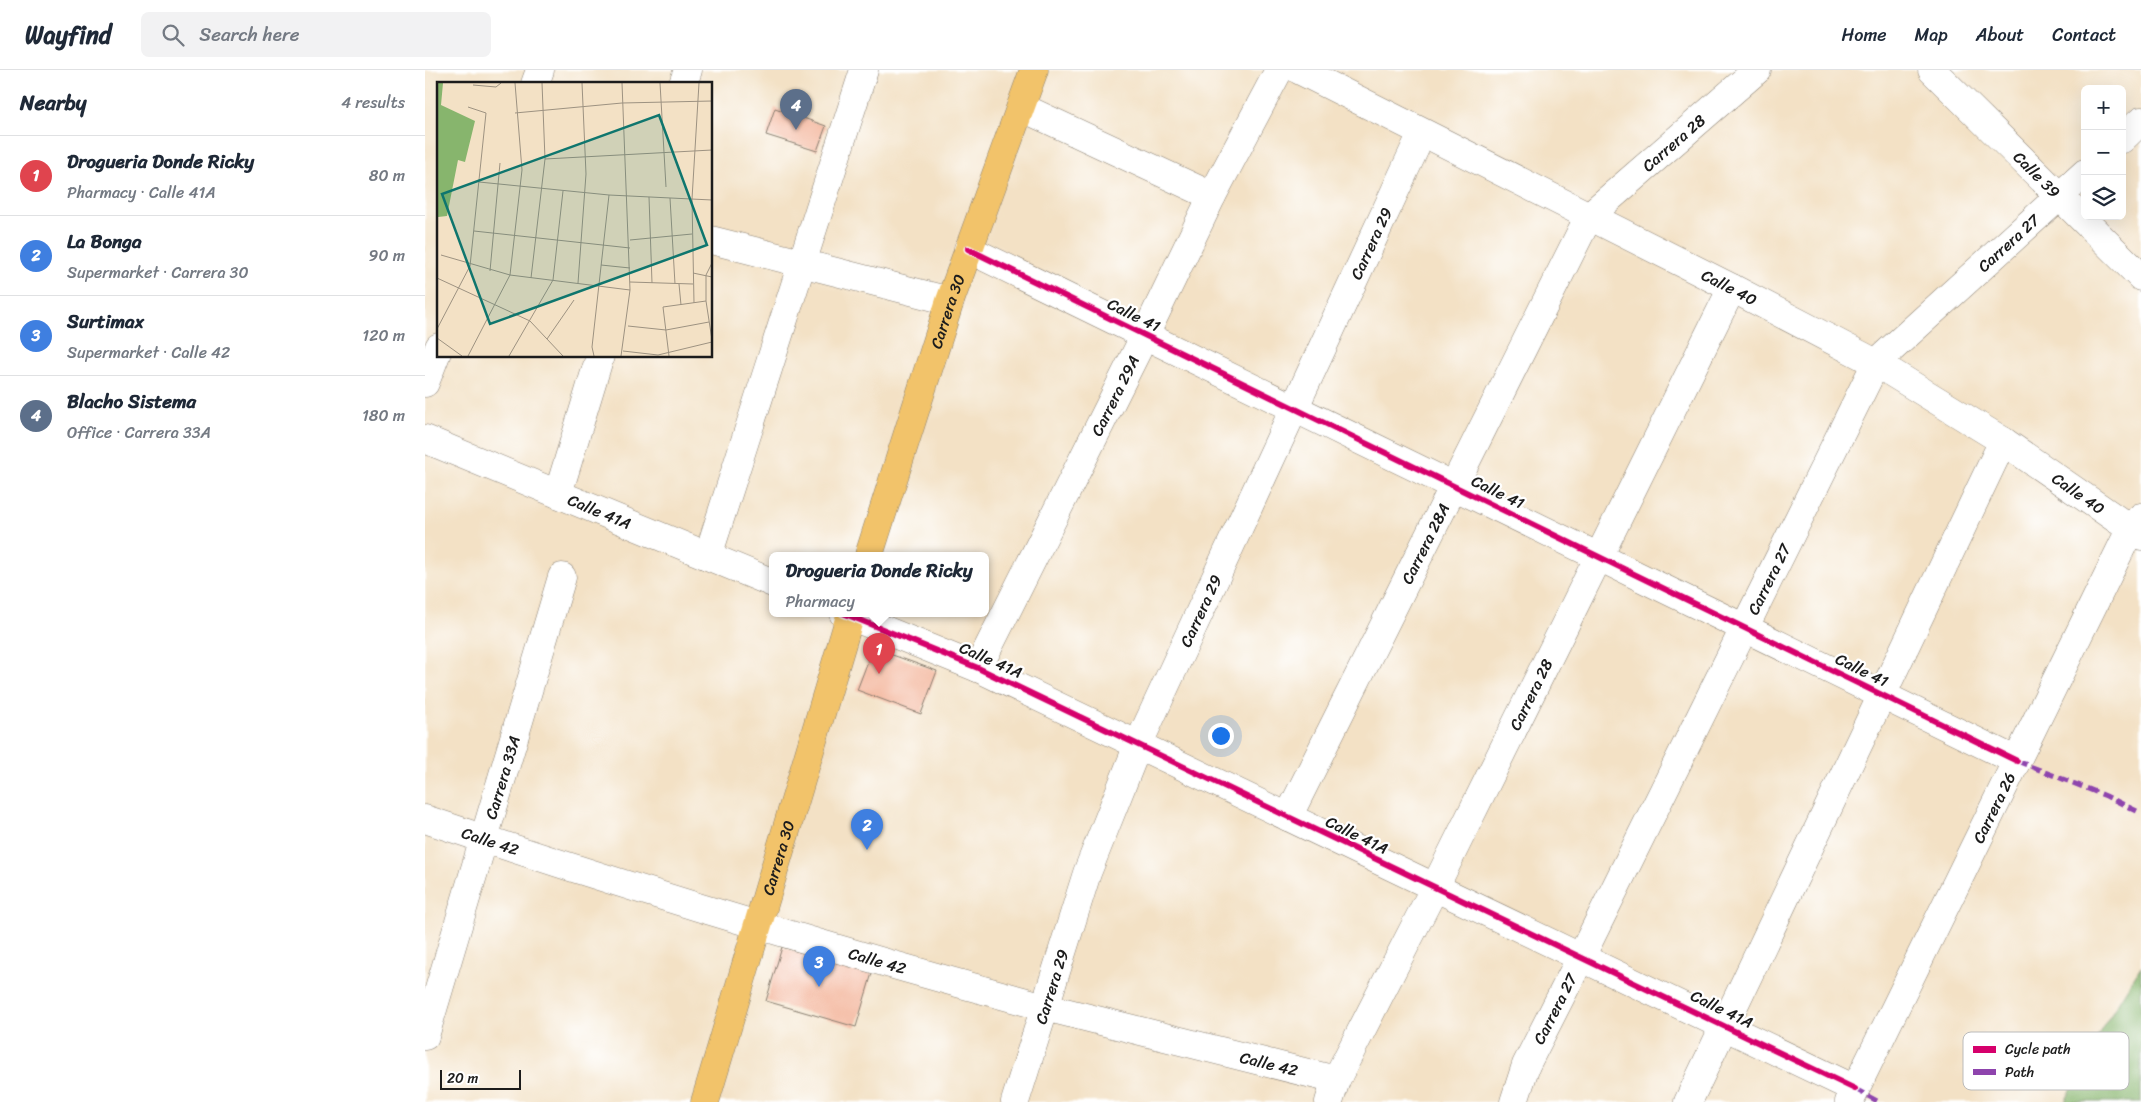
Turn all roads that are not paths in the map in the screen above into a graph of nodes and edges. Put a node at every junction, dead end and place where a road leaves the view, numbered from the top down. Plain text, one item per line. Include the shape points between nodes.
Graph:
1 (540, 70) edge
2 (688, 70) edge
3 (864, 70) edge
4 (1034, 70) edge
5 (1279, 70) edge
6 (1299, 70) edge
7 (1757, 70) edge
8 (1932, 70) edge
9 (536, 82) edge
10 (684, 82) edge
11 (1021, 107) junction
12 (2141, 122) edge
13 (1421, 133) junction
14 (2126, 135) edge
15 (2083, 175) edge
16 (1212, 196) junction
17 (2060, 196) junction
18 (1589, 216) junction
19 (713, 241) edge
20 (967, 248) junction
21 (802, 263) junction
22 (2141, 276) edge
23 (1732, 288) junction
24 (949, 301) junction
25 (1145, 335) junction
26 (437, 352) edge
27 (599, 358) edge
28 (1876, 363) junction
29 (425, 383) edge
30 (1295, 408) junction
31 (425, 439) edge
32 (2003, 441) junction
33 (1454, 486) junction
34 (558, 494) junction
35 (2138, 527) edge
36 (870, 552) edge
37 (708, 556) junction
38 (1599, 557) junction
39 (562, 577) dead end
40 (769, 581) edge
41 (847, 617) edge
42 (855, 617) edge
43 (1744, 627) junction
44 (978, 668) junction
45 (1882, 695) junction
46 (1138, 745) junction
47 (2017, 761) junction
48 (1288, 817) junction
49 (425, 819) edge
50 (484, 839) junction
51 (1435, 887) junction
52 (757, 925) junction
53 (1581, 957) junction
54 (1045, 1006) junction
55 (1725, 1026) junction
56 (425, 1036) edge
57 (1333, 1091) edge
58 (1852, 1095) edge
59 (705, 1102) edge
60 (1015, 1102) edge
61 (1514, 1102) edge
62 (1688, 1102) edge

1 - 9 street
2 - 10 street
3 - 21 street
4 - 11 main road, Carrera 30
5 - 16 street, Carrera 29A
6 - 13 street, Calle 40
7 - 18 street, Carrera 28
8 - 17 street, Calle 39
11 - 16 street
11 - 20 main road, Carrera 30
12 - 14 street
13 - 18 street, Calle 40
13 - 30 street, Carrera 29
15 - 17 street, Carrera 27
16 - 25 street, Carrera 29A
17 - 22 street, Calle 39
17 - 28 street, Carrera 27
18 - 23 street, Calle 40
18 - 33 street, Carrera 28A
19 - 21 street
20 - 24 main road, Carrera 30
20 - 25 street, Calle 41
21 - 24 street
21 - 37 street
23 - 28 street, Calle 40
23 - 38 street, Carrera 28
24 - 36 main road, Carrera 30
25 - 30 street, Calle 41
25 - 44 street, Carrera 29A
26 - 29 street
27 - 34 street
28 - 32 street, Calle 40
28 - 43 street, Carrera 27
30 - 33 street, Calle 41
30 - 46 street, Carrera 29
31 - 34 street, Calle 41A
32 - 35 street, Calle 40
32 - 45 street
33 - 38 street, Calle 41
33 - 48 street, Carrera 28A
34 - 37 street, Calle 41A
35 - 47 street, Carrera 26
37 - 40 street, Calle 41A
38 - 43 street, Calle 41
38 - 51 street, Carrera 28
39 - 50 street, Carrera 33A
41 - 52 main road, Carrera 30
42 - 44 street, Calle 41A
43 - 45 street, Calle 41
43 - 53 street, Carrera 27
44 - 46 street, Calle 41A
45 - 47 street, Calle 41
45 - 55 street
46 - 48 street, Calle 41A
46 - 54 street, Carrera 29 via 1087,873
47 - 58 street, Carrera 26
48 - 51 street, Calle 41A
49 - 50 street, Calle 42
50 - 52 street, Calle 42
50 - 56 street, Carrera 33A
51 - 53 street, Calle 41A
51 - 57 street, Carrera 28
52 - 54 street, Calle 42
52 - 59 main road, Carrera 30
53 - 55 street, Calle 41A
53 - 61 street, Carrera 27 via 1526,1065
54 - 57 street, Calle 42
54 - 60 street, Carrera 29
55 - 58 street, Calle 41A
55 - 62 street

